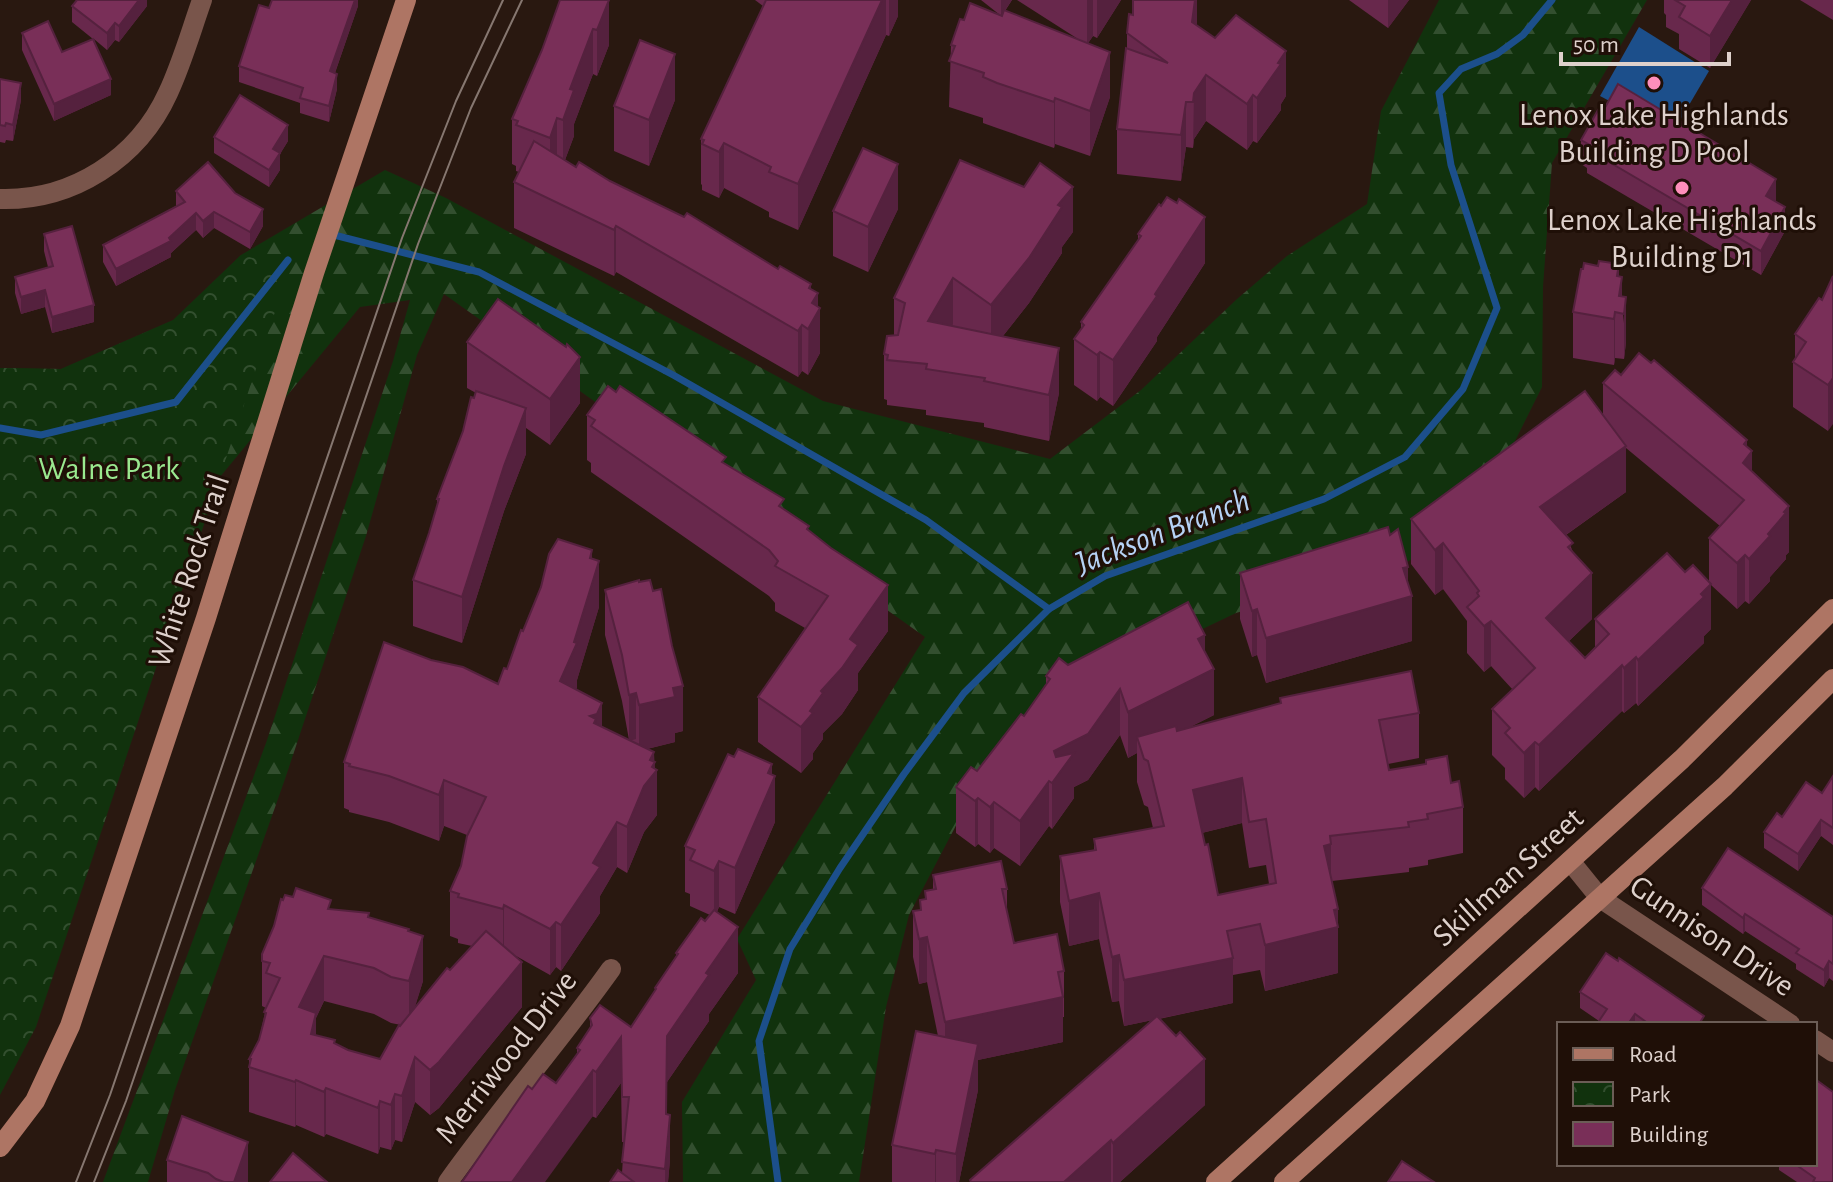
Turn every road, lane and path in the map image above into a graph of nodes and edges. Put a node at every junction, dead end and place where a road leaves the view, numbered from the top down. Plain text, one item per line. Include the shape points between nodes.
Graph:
1 (202, 0) edge
2 (406, 0) edge
3 (0, 199) edge
4 (1833, 609) edge
5 (1833, 679) edge
6 (1570, 861) junction
7 (1600, 898) junction
8 (611, 969) dead end
9 (1787, 1022) edge
10 (0, 1147) edge
11 (1296, 1178) edge
12 (448, 1182) edge
13 (1216, 1182) edge

1 - 3 street via 167,95 137,140 111,166 61,191
2 - 10 main road, White Rock Trail via 70,1026 35,1101
4 - 6 main road, Skillman Street
5 - 7 main road
6 - 7 street, Gunnison Drive
6 - 13 main road, Skillman Street
7 - 9 street, Gunnison Drive
7 - 11 main road
8 - 12 street, Merriwood Drive

